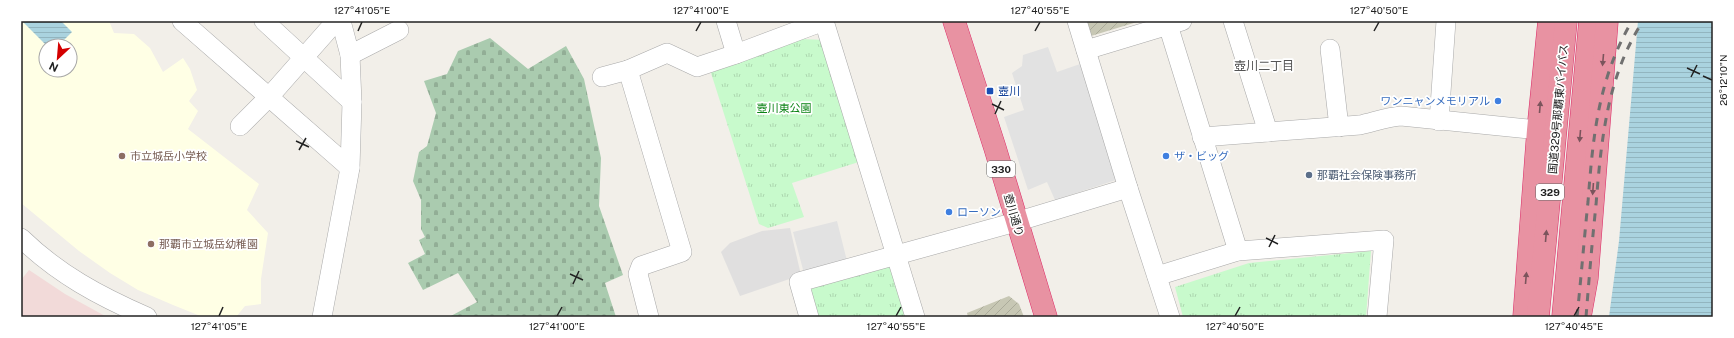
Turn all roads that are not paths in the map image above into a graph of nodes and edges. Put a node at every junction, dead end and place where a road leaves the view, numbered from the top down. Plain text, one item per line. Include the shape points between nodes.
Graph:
1 (182, 21) edge
2 (264, 21) edge
3 (336, 21) edge
4 (342, 21) edge
5 (726, 21) edge
6 (824, 21) edge
7 (954, 21) edge
8 (1077, 21) edge
9 (1234, 21) edge
10 (1446, 21) edge
11 (1549, 21) edge
12 (1566, 21) edge
13 (1590, 21) edge
14 (1606, 21) edge
15 (1175, 23) edge
16 (399, 30) dead end
17 (1330, 49) dead end
18 (1086, 50) junction
19 (736, 54) junction
20 (350, 55) junction
21 (304, 56) junction
22 (628, 70) junction
23 (602, 76) dead end
24 (269, 98) junction
25 (352, 102) junction
26 (1439, 121) junction
27 (240, 126) dead end
28 (1339, 127) junction
29 (1538, 130) junction
30 (1268, 132) junction
31 (1202, 137) junction
32 (350, 168) junction
33 (1128, 188) junction
34 (1016, 222) junction
35 (21, 238) edge
36 (1238, 251) junction
37 (896, 255) junction
38 (1157, 276) junction
39 (147, 317) edge
40 (322, 317) edge
41 (649, 317) edge
42 (809, 317) edge
43 (915, 317) edge
44 (1046, 317) edge
45 (1170, 317) edge
46 (1377, 317) edge
47 (1524, 317) edge
48 (1538, 317) edge
49 (1562, 317) edge
50 (1580, 317) edge

1 - 24 street
2 - 21 street
3 - 21 street
4 - 20 street
5 - 19 street
6 - 19 street
6 - 37 street
7 - 34 highway, 壺川通り / 330
8 - 18 street
9 - 30 street
10 - 26 street
29 -> 11 highway
48 -> 12 highway, 国道329号那覇東バイパス / 329
13 -> 49 highway, 329
14 -> 50 highway via 1587,278
15 - 18 street
15 - 31 street
16 - 20 street
17 - 28 street
18 - 33 street
19 - 22 street via 697,67 667,53
20 - 25 street
21 - 24 street
21 - 25 street
22 - 23 street
22 - 41 street via 682,252 641,266 638,274
24 - 27 street
24 - 32 street
25 - 32 street
26 - 28 street via 1401,116
26 - 29 street
28 - 30 street
47 -> 29 highway
30 - 31 street
31 - 36 street
32 - 40 street
33 - 34 street
33 - 38 street
34 - 37 street
34 - 44 highway, 壺川通り / 330
35 - 39 street via 50,265 112,301
36 - 38 street
36 - 46 street via 1384,240
37 - 42 street via 799,282
37 - 43 street
38 - 45 street

